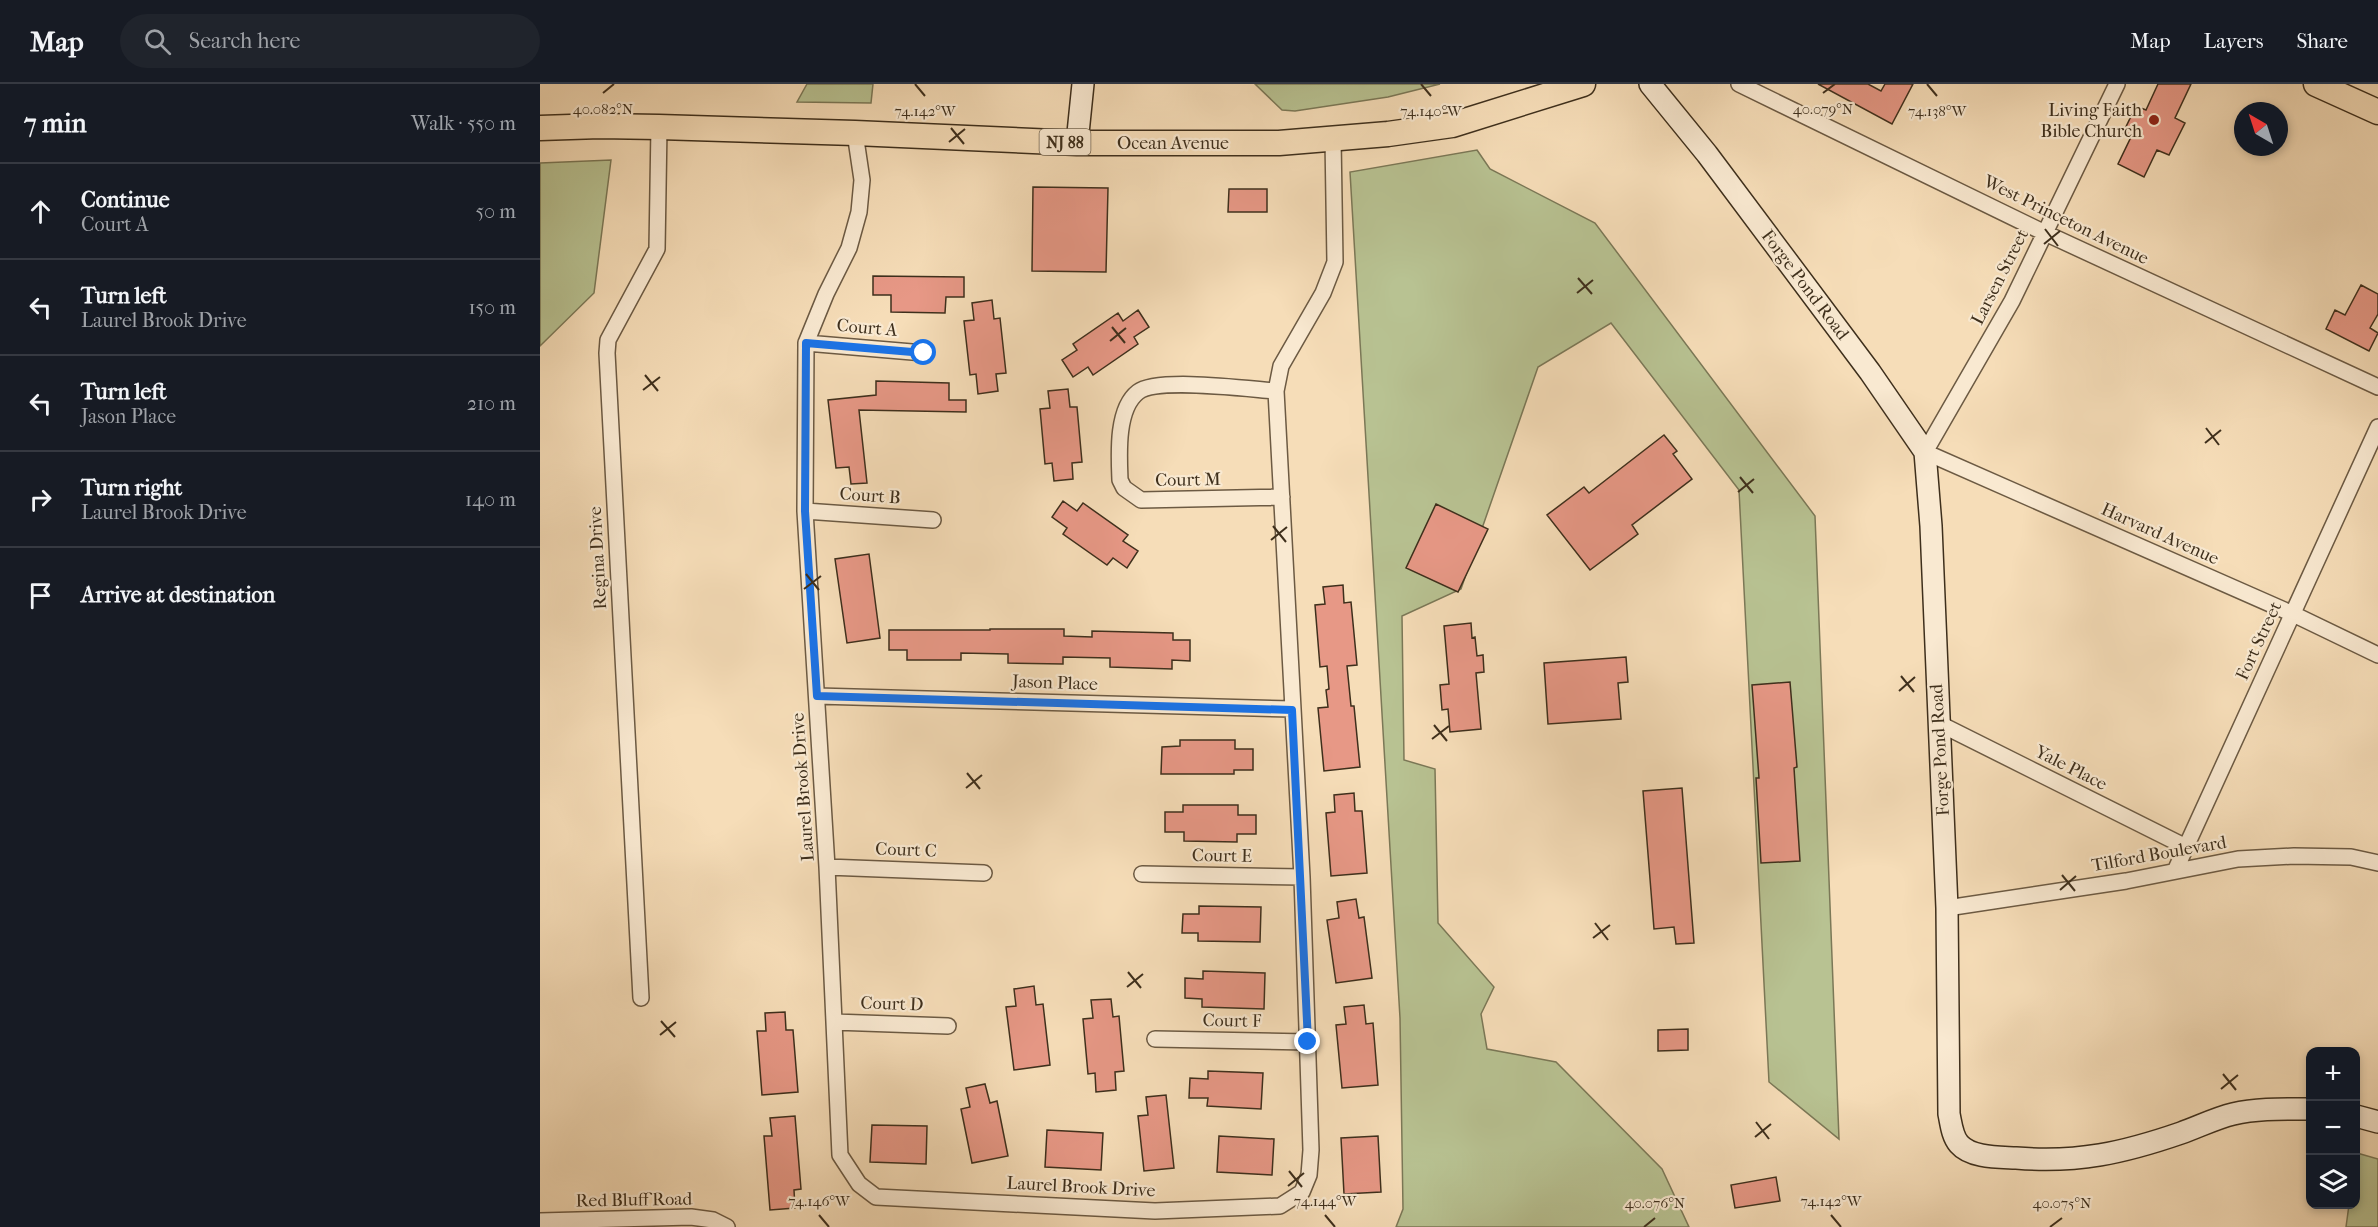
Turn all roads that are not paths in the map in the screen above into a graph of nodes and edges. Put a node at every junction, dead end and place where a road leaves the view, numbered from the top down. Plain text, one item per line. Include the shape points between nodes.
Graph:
1 (1083, 84) edge
2 (1582, 84) edge
3 (1650, 84) edge
4 (1739, 84) edge
5 (2117, 84) edge
6 (2316, 84) edge
7 (2378, 112) edge
8 (659, 127) junction
9 (540, 128) edge
10 (855, 133) junction
11 (1333, 139) junction
12 (1077, 143) junction
13 (2045, 233) junction
14 (806, 343) junction
15 (924, 353) dead end
16 (2378, 387) edge
17 (1276, 391) junction
18 (2378, 427) edge
19 (1925, 452) junction
20 (1281, 497) junction
21 (805, 511) junction
22 (933, 520) dead end
23 (2293, 614) junction
24 (2378, 655) edge
25 (817, 696) junction
26 (1292, 710) junction
27 (1938, 723) junction
28 (2186, 847) junction
29 (2378, 863) edge
30 (827, 867) junction
31 (2175, 872) junction
32 (984, 873) dead end
33 (1142, 873) dead end
34 (1302, 877) junction
35 (1947, 908) junction
36 (641, 998) dead end
37 (834, 1022) junction
38 (948, 1026) dead end
39 (1155, 1039) dead end
40 (1308, 1042) junction
41 (2306, 1109) edge
42 (2360, 1117) edge
43 (2378, 1122) edge
44 (540, 1221) edge
45 (727, 1227) edge

1 - 12 street
2 - 11 main road, Ocean Avenue / NJ 88 via 1452,125
3 - 19 street, Forge Pond Road via 1814,296
4 - 13 street, West Princeton Avenue
5 - 13 street, Larsen Street
6 - 7 main road
8 - 9 main road, Ocean Avenue / NJ 88
8 - 10 main road, Ocean Avenue / NJ 88
8 - 36 street, Regina Drive via 657,249 608,340 607,354
10 - 12 main road, Ocean Avenue / NJ 88
10 - 14 street, Laurel Brook Drive via 862,180 859,212 849,248
11 - 12 main road, Ocean Avenue / NJ 88 via 1279,143
11 - 17 street, Laurel Brook Drive via 1335,262 1323,293 1281,366
13 - 16 street, West Princeton Avenue
13 - 19 street, Larsen Street via 2012,301
14 - 15 street, Court A
14 - 21 street, Laurel Brook Drive
17 - 20 street, Laurel Brook Drive
17 - 20 street, Court M via 1161,384 1139,391 1121,422 1120,480 1124,488 1141,500
18 - 23 street, Fort Street
19 - 23 street, Harvard Avenue
19 - 27 street, Forge Pond Road
20 - 26 street, Laurel Brook Drive
21 - 22 street, Court B
21 - 25 street, Laurel Brook Drive
23 - 24 street, Harvard Avenue
23 - 28 street, Fort Street
25 - 26 street, Jason Place
25 - 30 street, Laurel Brook Drive
26 - 34 street, Laurel Brook Drive
27 - 28 street, Yale Place
27 - 35 street, Forge Pond Road
28 - 31 street, Fort Street
29 - 31 street, Tilford Boulevard via 2350,857 2294,856 2238,859
30 - 32 street, Court C
30 - 37 street, Laurel Brook Drive
31 - 35 street, Tilford Boulevard
33 - 34 street, Court E
34 - 40 street, Laurel Brook Drive
35 - 41 street, Forge Pond Road via 1949,1114 1959,1144 1966,1148 1989,1156 2073,1160 2107,1155 2233,1114
37 - 38 street, Court D
37 - 40 street, Laurel Brook Drive via 840,1155 866,1192 876,1197 1155,1211 1280,1206 1302,1192 1309,1175 1311,1150
39 - 40 street, Court F
42 - 43 street
44 - 45 street, Red Bluff Road via 691,1217

